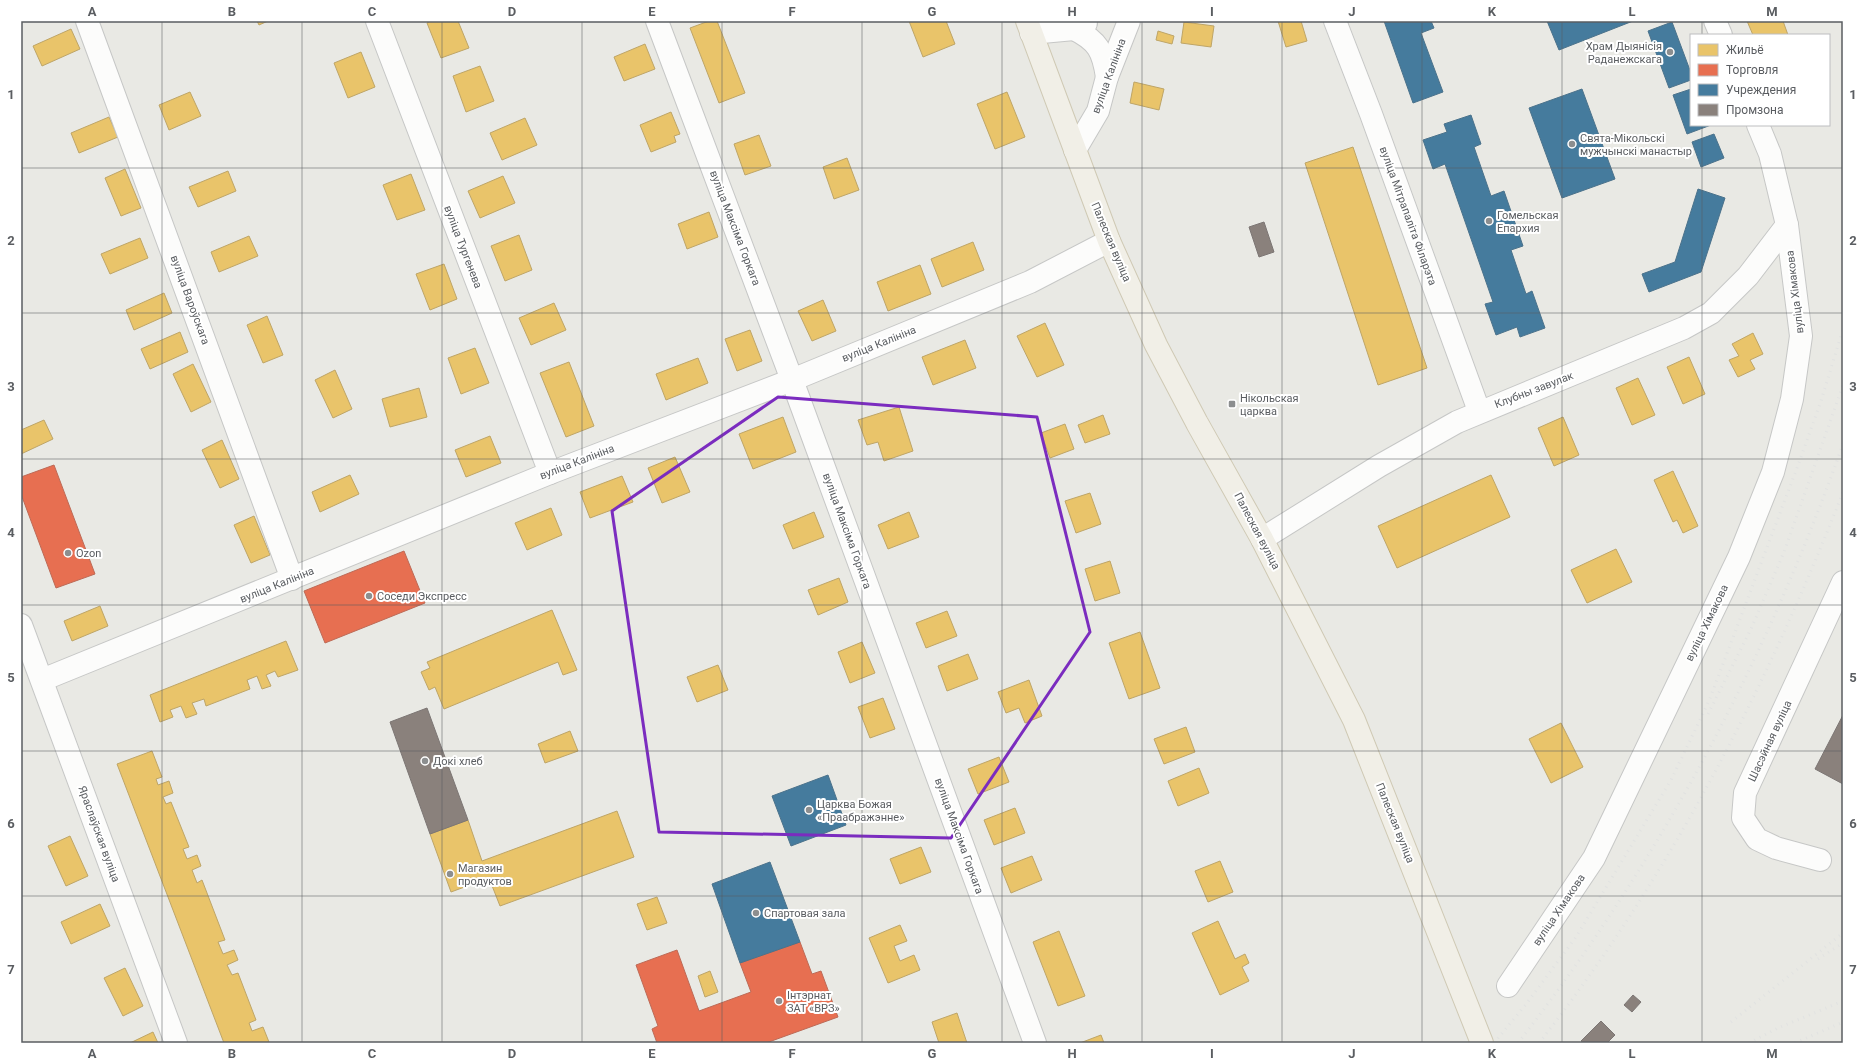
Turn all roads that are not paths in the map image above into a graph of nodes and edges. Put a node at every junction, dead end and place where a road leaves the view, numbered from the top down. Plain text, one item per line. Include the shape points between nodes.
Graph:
1 (87, 21) edge
2 (377, 21) edge
3 (657, 21) edge
4 (1129, 21) edge
5 (1335, 21) edge
6 (1715, 21) edge
7 (1081, 25) edge
8 (1029, 27) edge
9 (1721, 34) edge
10 (1106, 77) junction
11 (1758, 126) edge
12 (1075, 150) junction
13 (1787, 225) junction
14 (1109, 241) junction
15 (792, 380) junction
16 (1479, 411) junction
17 (550, 472) junction
18 (1262, 538) junction
19 (292, 579) junction
20 (1843, 582) edge
21 (21, 625) edge
22 (42, 680) junction
23 (1820, 860) dead end
24 (1508, 986) dead end
25 (176, 1043) edge
26 (1035, 1043) edge
27 (1482, 1043) edge

1 - 19 street, вуліца Вароўскага
2 - 17 street, вуліца Тургенева
3 - 15 street, вуліца Максіма Горкага
4 - 10 street, вуліца Калініна
5 - 16 street, вуліца Мітрапаліта Філарэта
6 - 9 street
7 - 8 street
7 - 10 street via 1086,36 1098,46 1104,59
8 - 12 main road, Палеская вуліца
10 - 12 street, вуліца Калініна via 1098,111
11 - 13 street, вуліца Хімакова via 1770,154
12 - 14 main road, Палеская вуліца
13 - 16 street, Клубны завулак via 1748,276 1711,313 1684,328
13 - 24 street, вуліца Хімакова via 1801,336 1792,399 1773,472 1739,557 1594,858
14 - 15 street, вуліца Калініна via 1030,282
14 - 18 main road, Палеская вуліца via 1156,345
15 - 17 street, вуліца Калініна
15 - 26 street, вуліца Максіма Горкага
16 - 18 street, Клубны завулак via 1379,466
17 - 19 street, вуліца Калініна
18 - 27 main road, Палеская вуліца via 1354,720
19 - 22 street, вуліца Калініна
20 - 23 street, Шасэйная вуліца via 1745,793 1743,818 1757,839 1776,848
21 - 22 street, Яраслаўская вуліца
22 - 25 street, Яраслаўская вуліца

